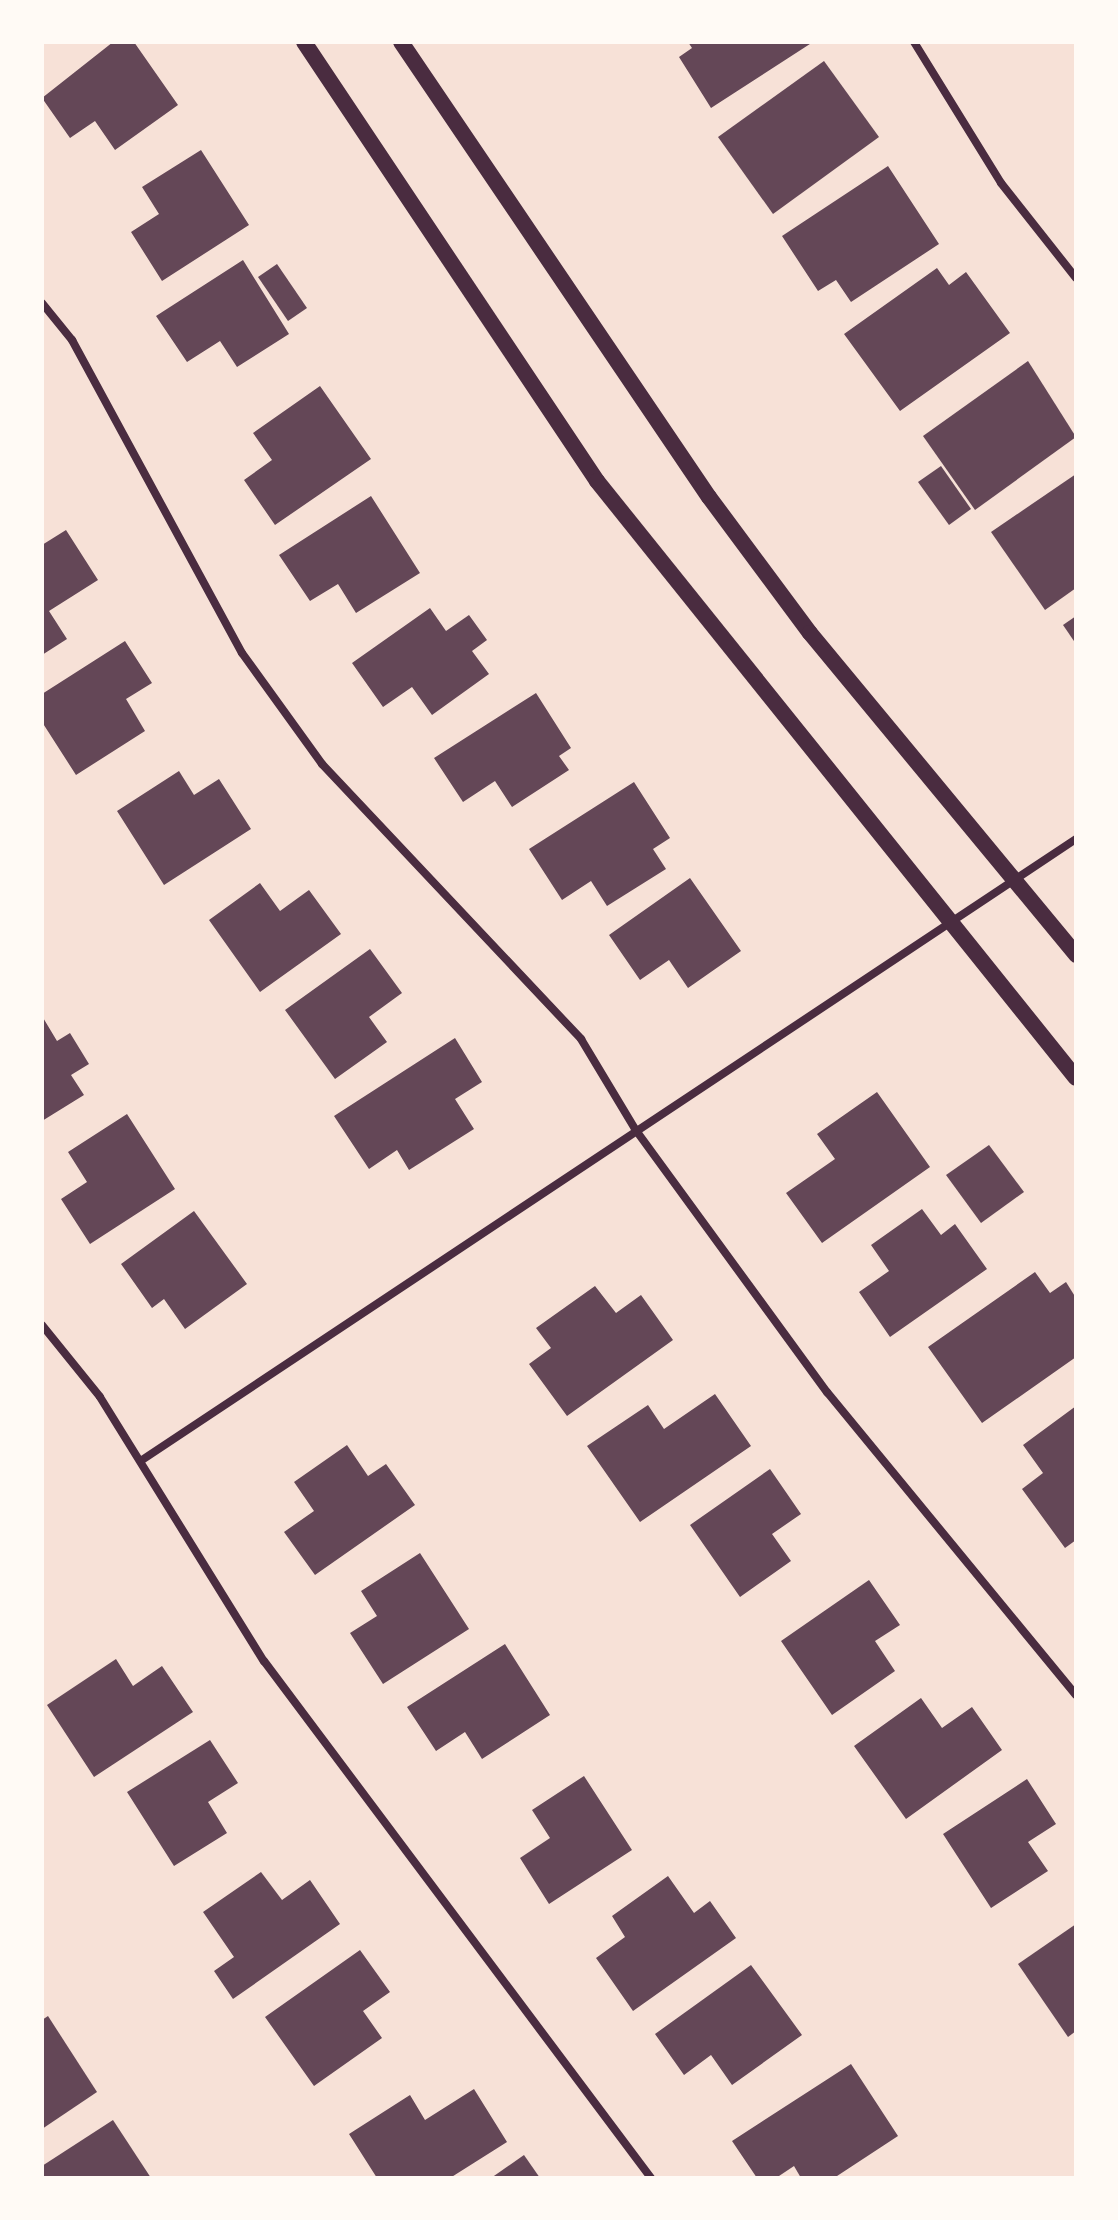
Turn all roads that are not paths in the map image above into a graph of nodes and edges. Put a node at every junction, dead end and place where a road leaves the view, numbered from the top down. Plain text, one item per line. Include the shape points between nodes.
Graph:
1 (304, 42) edge
2 (401, 42) edge
3 (914, 42) edge
4 (1076, 278) edge
5 (42, 303) edge
6 (1076, 839) edge
7 (1012, 881) junction
8 (947, 921) junction
9 (1076, 955) edge
10 (1076, 1078) edge
11 (635, 1129) junction
12 (42, 1325) edge
13 (142, 1460) junction
14 (1076, 1695) edge
15 (651, 2178) edge

1 - 8 main road via 597,481
2 - 7 main road via 709,497
3 - 4 street via 1001,183
5 - 11 street via 72,340 242,653 322,764 571,1027
6 - 7 street
7 - 8 street
7 - 9 main road
8 - 10 main road
8 - 11 street
11 - 13 street
11 - 14 street via 827,1392
12 - 13 street
13 - 15 street via 264,1661

